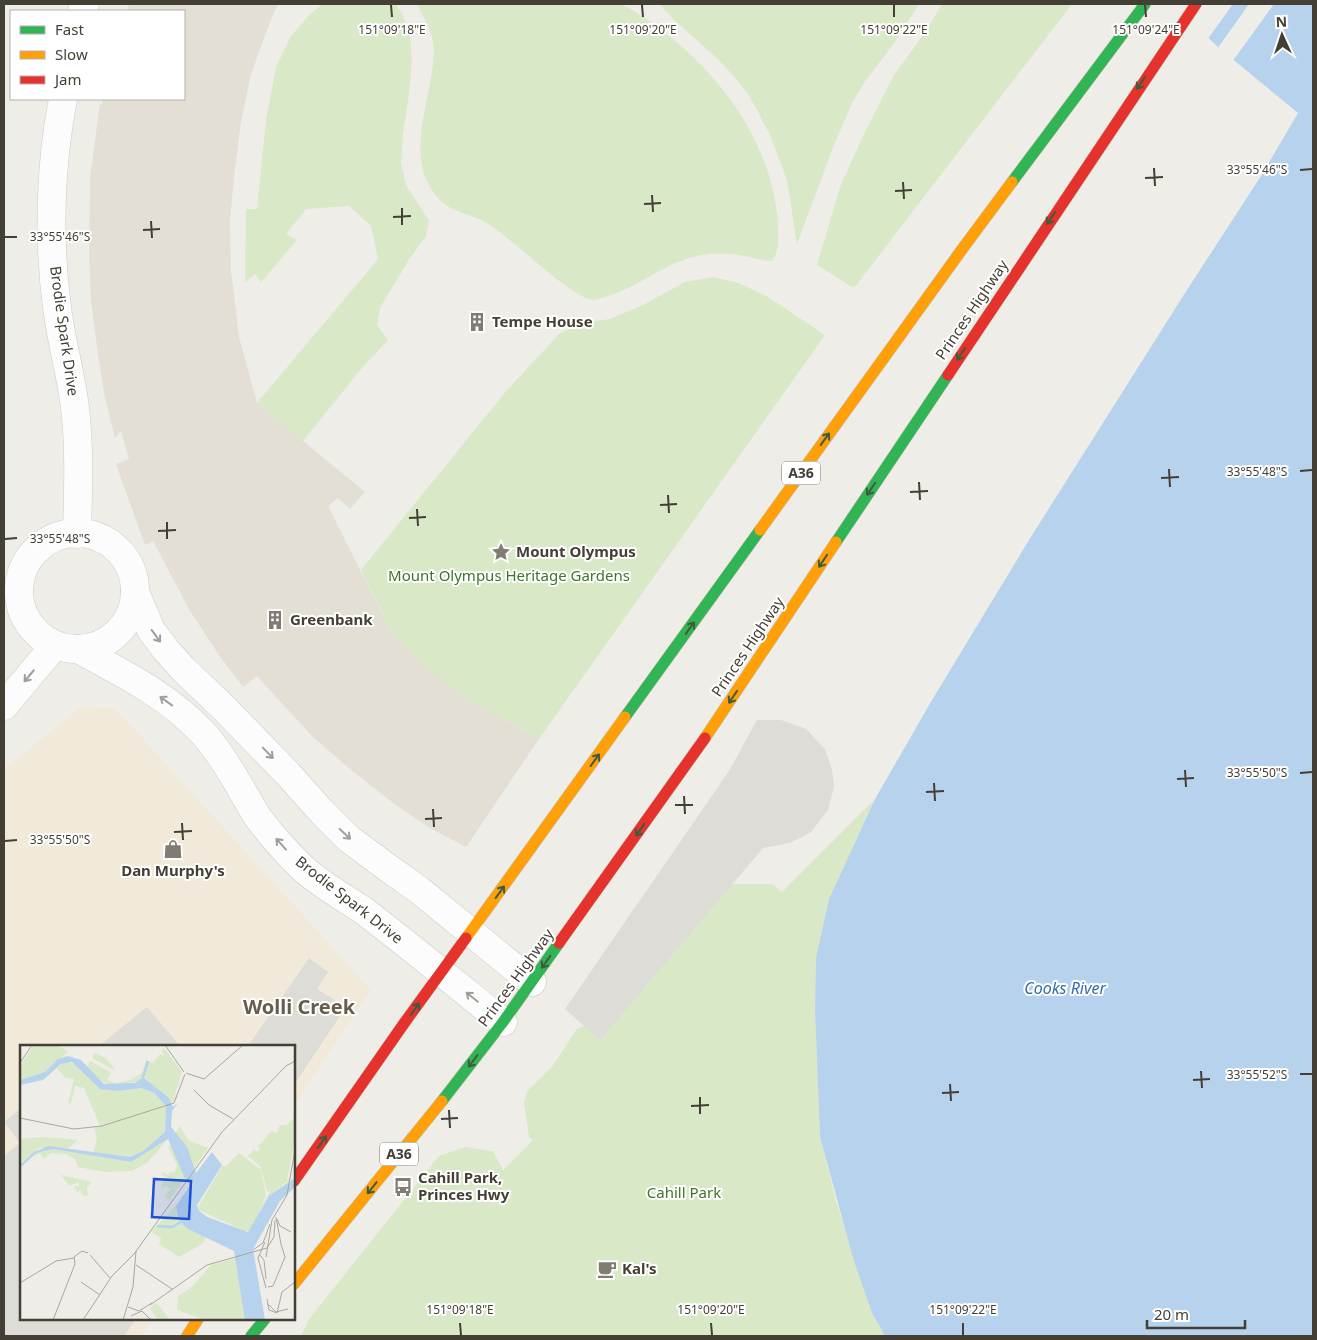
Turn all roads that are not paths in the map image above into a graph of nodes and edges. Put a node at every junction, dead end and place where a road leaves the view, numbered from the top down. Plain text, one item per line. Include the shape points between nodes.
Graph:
1 (1145, 4) edge
2 (1196, 4) edge
3 (63, 100) edge
4 (77, 534) junction
5 (14, 566) edge
6 (135, 592) junction
7 (67, 647) junction
8 (4, 706) edge
9 (471, 932) junction
10 (442, 972) junction
11 (532, 982) junction
12 (503, 1022) junction
13 (295, 1181) edge
14 (295, 1283) edge
15 (197, 1320) edge
16 (265, 1320) edge
17 (187, 1336) edge
18 (251, 1336) edge

9 -> 1 highway, A36 via 963,248
2 -> 11 highway, Princes Highway / A36 via 716,722
3 - 4 street, Brodie Spark Drive via 55,153 53,275 75,407
4 - 5 street via 47,542
4 - 6 street via 106,541 118,551 133,577
5 - 7 street via 19,583 19,602 26,620 38,635
6 - 7 street via 132,609 124,625 111,638 96,646
6 -> 9 street via 151,630 166,650 322,812 384,866
7 -> 8 street
10 -> 7 street, Brodie Spark Drive via 307,872 259,818 203,733 176,708 143,684
9 - 10 highway, A36
9 - 11 street
12 -> 10 street, Brodie Spark Drive
13 -> 10 highway, A36
11 - 12 highway, Princes Highway / A36
12 -> 14 highway, Princes Highway / A36
15 - 17 highway
16 - 18 highway

